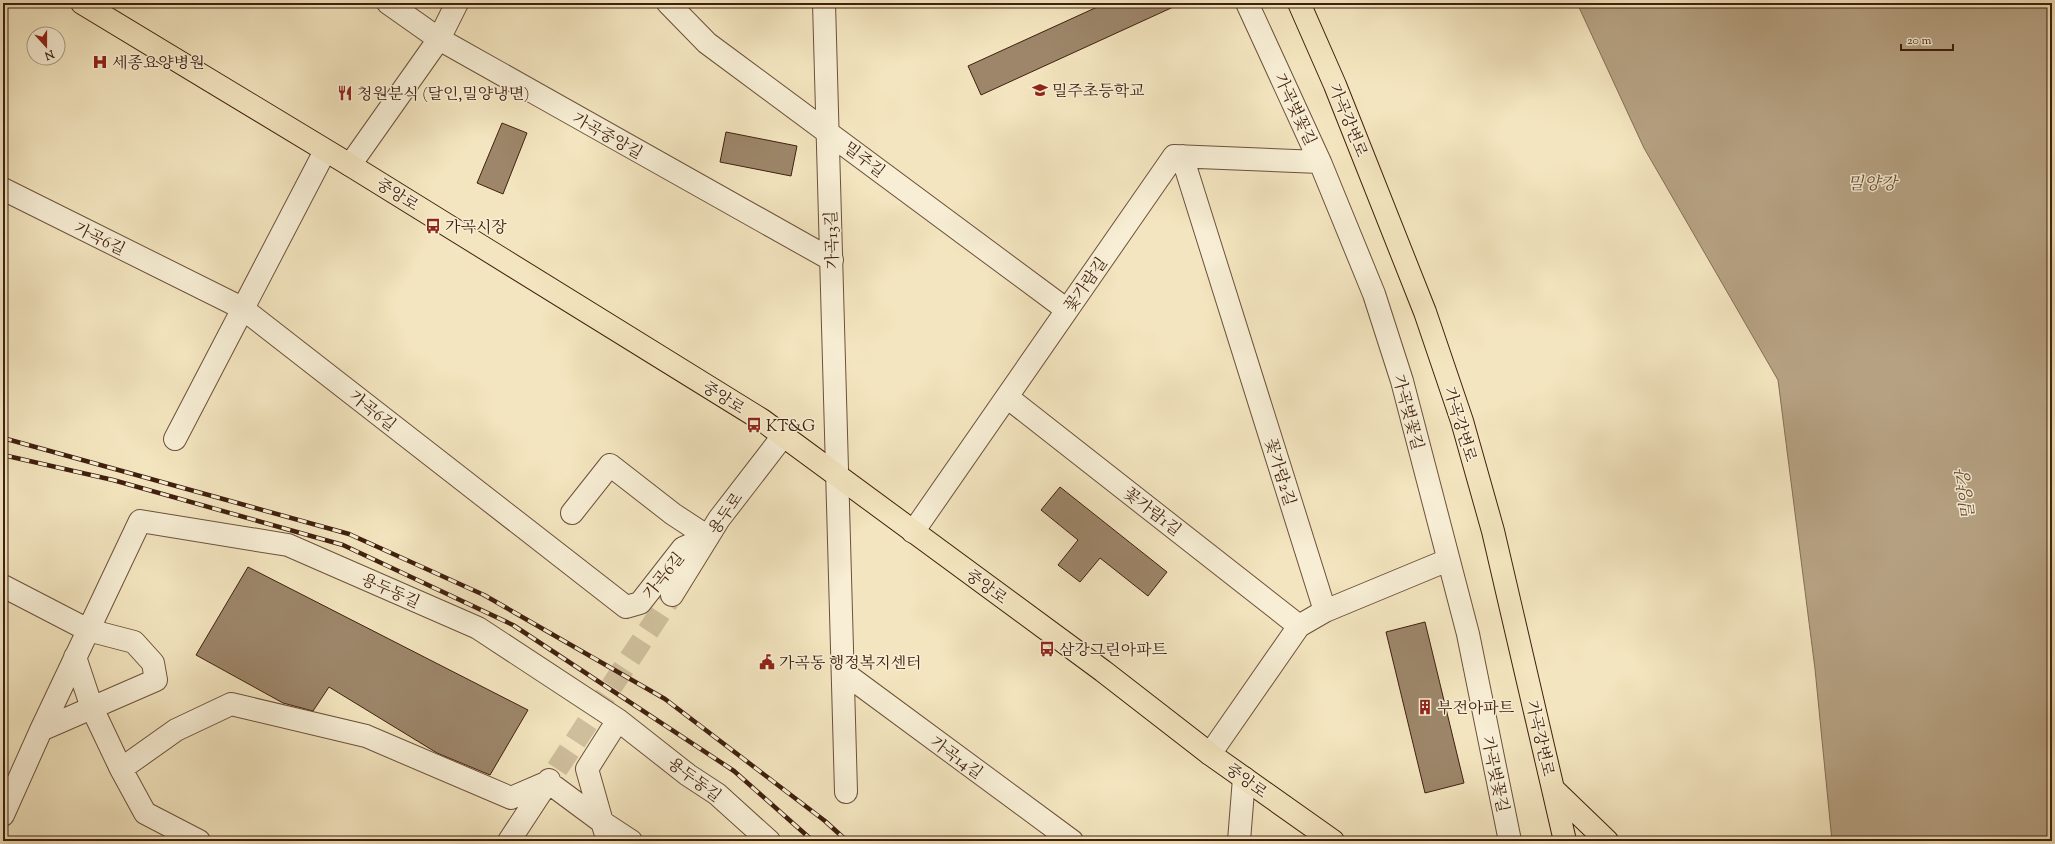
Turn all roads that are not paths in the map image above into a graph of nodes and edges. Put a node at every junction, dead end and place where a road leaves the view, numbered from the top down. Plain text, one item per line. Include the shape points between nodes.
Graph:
1 (82, 3) edge
2 (388, 3) edge
3 (457, 3) edge
4 (668, 3) edge
5 (824, 3) edge
6 (1247, 3) edge
7 (1299, 3) edge
8 (439, 39) junction
9 (828, 131) junction
10 (325, 151) junction
11 (1182, 156) junction
12 (1320, 162) junction
13 (350, 165) junction
14 (3, 190) edge
15 (832, 260) junction
16 (242, 308) junction
17 (1067, 310) junction
18 (1007, 397) junction
19 (783, 436) junction
20 (175, 439) dead end
21 (839, 477) junction
22 (572, 513) dead end
23 (913, 532) junction
24 (708, 537) junction
25 (1448, 560) junction
26 (3, 586) edge
27 (672, 595) tunnel mouth
28 (1325, 611) junction
29 (1299, 626) junction
30 (88, 630) junction
31 (75, 658) junction
32 (843, 672) junction
33 (92, 708) junction
34 (618, 720) junction
35 (41, 730) junction
36 (1210, 754) junction
37 (121, 769) junction
38 (552, 776) junction
39 (1244, 778) junction
40 (1553, 789) junction
41 (846, 792) dead end
42 (3, 815) edge
43 (605, 831) edge
44 (199, 841) edge
45 (510, 841) edge
46 (631, 841) edge
47 (769, 841) edge
48 (1072, 841) edge
49 (1239, 841) edge
50 (1333, 841) edge
51 (1510, 841) edge
52 (1565, 841) edge
53 (1607, 841) edge

1 - 10 main road, 중앙로
2 - 8 street, 가곡중앙길
3 - 8 street
4 - 9 street, 밀주길 via 707,43
5 - 9 street, 가곡13길
6 - 12 street, 가곡벚꽃길
7 - 40 main road, 가곡강변로 via 1335,85 1425,312 1462,421 1493,531
8 - 13 street
8 - 15 street, 가곡중앙길
9 - 15 street, 가곡13길
9 - 17 street, 밀주길
10 - 13 main road, 중앙로
10 - 16 street
11 - 12 street
11 - 17 street, 꽃가람길 via 1174,156
11 - 28 street, 꽃가람2길
12 - 25 street, 가곡벚꽃길 via 1378,308 1402,381
13 - 19 main road, 중앙로 via 762,420
14 - 16 street, 가곡6길
15 - 21 street, 가곡13길
16 - 20 street
16 - 24 street, 가곡6길 via 626,607 640,604 683,548
17 - 18 street, 꽃가람길
18 - 23 street, 꽃가람길
18 - 29 street, 꽃가람1길
19 - 21 main road, 중앙로
19 - 24 street, 용두로
21 - 23 main road, 중앙로
21 - 32 street
22 - 24 street via 610,465 673,514
23 - 36 main road, 중앙로
24 - 27 street, 용두로
25 - 28 street
25 - 51 street, 가곡벚꽃길 via 1468,634
26 - 30 street
28 - 29 street
29 - 36 street
30 - 31 street
30 - 33 street via 134,642 153,663 156,680
30 - 34 street, 용두동길 via 140,521 288,545 478,628
31 - 33 street
31 - 35 street
32 - 41 street
32 - 48 street, 가곡14길
33 - 35 street
33 - 37 street
34 - 43 street via 587,769
34 - 47 street, 용두동길 via 688,775 717,794
35 - 42 street
36 - 39 main road, 중앙로
37 - 38 street via 176,730 231,704 366,736 511,798
37 - 44 street via 145,813
38 - 43 street
38 - 45 street
39 - 49 street
39 - 50 main road, 중앙로
40 - 52 main road
40 - 53 main road, 가곡강변로
43 - 46 street

